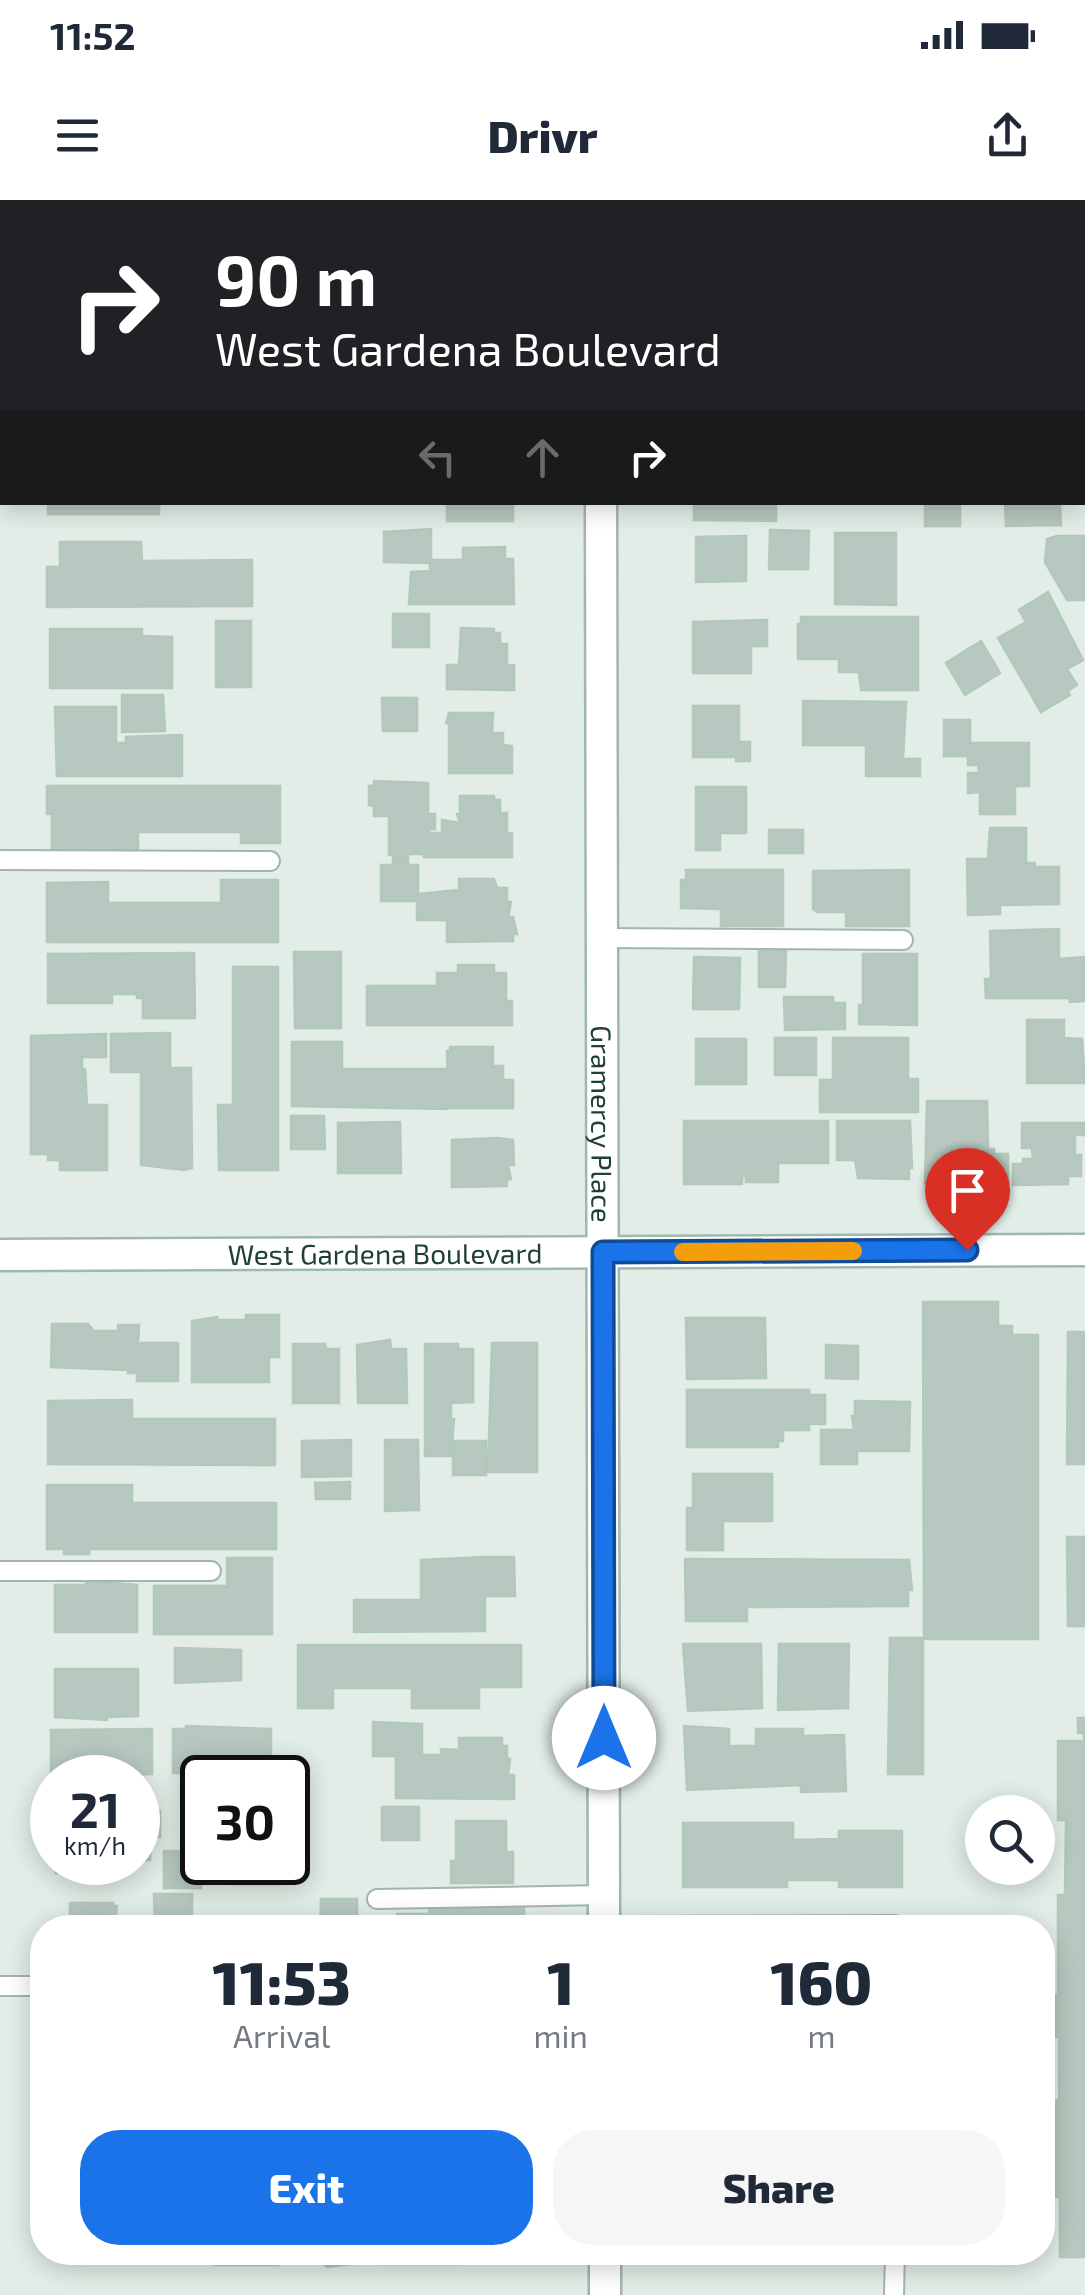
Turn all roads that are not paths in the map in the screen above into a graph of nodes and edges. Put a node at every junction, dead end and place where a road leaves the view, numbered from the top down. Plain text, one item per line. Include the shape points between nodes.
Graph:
1 (601, 505) edge
2 (0, 860) edge
3 (270, 861) dead end
4 (602, 938) junction
5 (902, 940) dead end
6 (1085, 1250) edge
7 (603, 1252) junction
8 (0, 1254) edge
9 (0, 1571) edge
10 (211, 1571) dead end
11 (377, 1898) dead end
12 (591, 1915) edge
13 (604, 1915) edge
14 (0, 1986) edge
15 (30, 1986) edge
16 (605, 2265) edge
17 (894, 2265) edge
18 (605, 2295) edge
19 (894, 2295) edge

1 - 4 street, Gramercy Place
2 - 3 lane
4 - 5 lane
4 - 7 street, Gramercy Place
6 - 7 street, West Gardena Boulevard
7 - 8 street, West Gardena Boulevard
7 - 13 street, Gramercy Place
9 - 10 lane
11 - 12 lane
14 - 15 lane
16 - 18 street
17 - 19 lane

